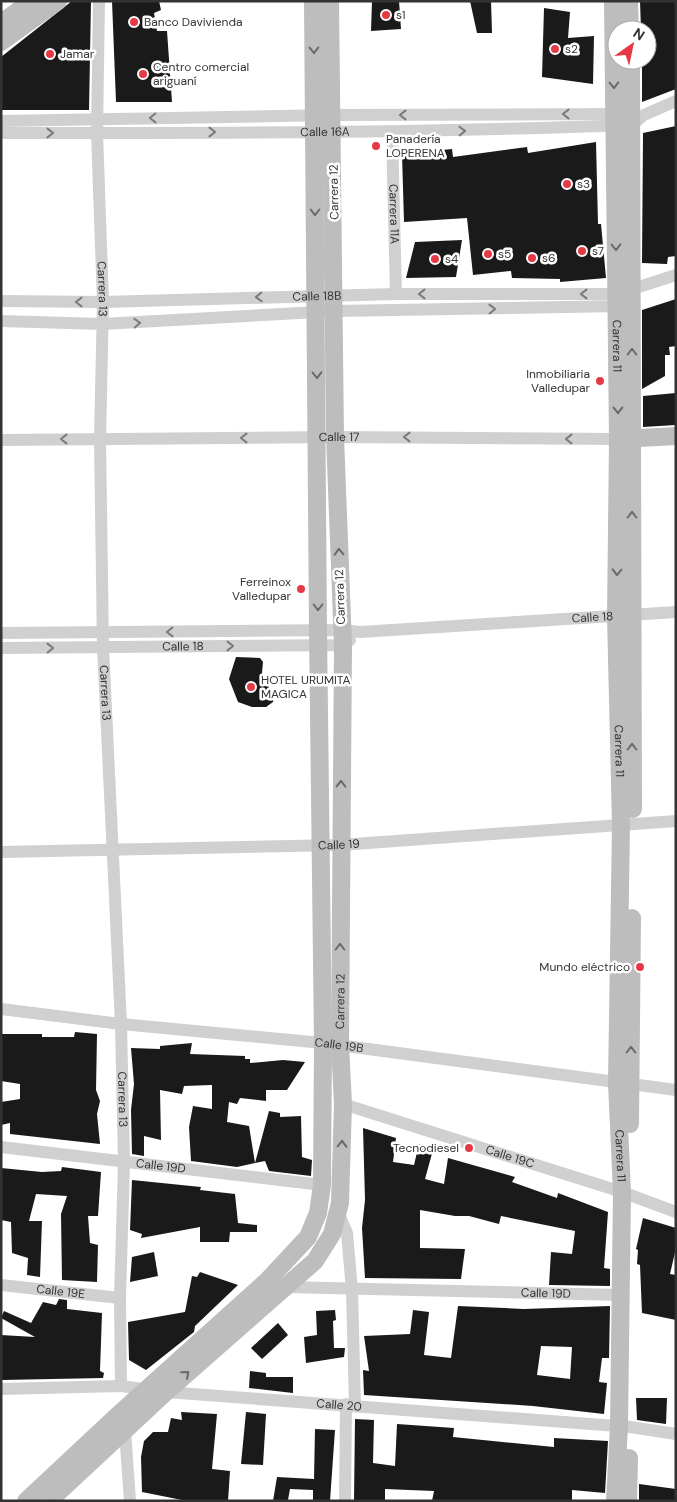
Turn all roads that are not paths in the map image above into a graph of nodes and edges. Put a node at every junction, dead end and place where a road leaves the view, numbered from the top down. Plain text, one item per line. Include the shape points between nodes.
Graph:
1 (32, 1) edge
2 (58, 1) edge
3 (99, 1) edge
4 (313, 1) edge
5 (330, 1) edge
6 (613, 1) edge
7 (629, 1) edge
8 (630, 20) edge
9 (2, 35) edge
10 (630, 70) edge
11 (676, 101) edge
12 (97, 119) junction
13 (628, 119) junction
14 (1, 120) edge
15 (332, 123) junction
16 (315, 124) junction
17 (1, 133) edge
18 (97, 133) junction
19 (392, 133) junction
20 (676, 275) edge
21 (396, 294) junction
22 (315, 295) junction
23 (629, 296) junction
24 (1, 301) edge
25 (103, 302) junction
26 (335, 303) junction
27 (316, 313) junction
28 (1, 321) edge
29 (102, 324) junction
30 (676, 436) edge
31 (326, 437) junction
32 (625, 438) junction
33 (100, 439) junction
34 (1, 440) edge
35 (676, 612) edge
36 (624, 615) junction
37 (103, 632) junction
38 (1, 633) edge
39 (318, 638) junction
40 (342, 638) junction
41 (103, 647) junction
42 (1, 648) edge
43 (676, 821) edge
44 (627, 825) junction
45 (340, 845) junction
46 (322, 846) junction
47 (113, 850) junction
48 (1, 852) edge
49 (1, 1010) edge
50 (120, 1024) junction
51 (332, 1044) junction
52 (624, 1083) junction
53 (676, 1090) edge
54 (343, 1104) junction
55 (1, 1147) edge
56 (124, 1163) junction
57 (322, 1185) junction
58 (626, 1194) junction
59 (676, 1212) edge
60 (339, 1214) junction
61 (1, 1285) edge
62 (285, 1287) junction
63 (352, 1290) junction
64 (621, 1295) junction
65 (120, 1298) junction
66 (121, 1386) junction
67 (1, 1389) edge
68 (146, 1389) junction
69 (166, 1392) junction
70 (351, 1405) junction
71 (625, 1426) junction
72 (124, 1431) junction
73 (676, 1434) edge
74 (26, 1501) edge
75 (49, 1501) edge
76 (130, 1501) edge
77 (345, 1501) edge
78 (615, 1501) edge
79 (628, 1501) edge

1 - 9 street
2 - 9 street
3 - 12 street, Carrera 13
4 -> 16 street, Carrera 12
5 - 15 street, Carrera 12
6 -> 13 street, Carrera 11
7 - 8 street
10 - 13 street, Carrera 11
11 - 13 street, Calle 16A
12 - 14 street, Calle 16A
16 -> 12 street, Calle 16A
12 - 18 street, Carrera 13
13 -> 15 street, Calle 16A
19 -> 13 street, Calle 16A
13 - 23 street, Carrera 11
15 - 16 street, Calle 16A
15 - 19 street, Calle 16A
15 - 26 street, Carrera 12
18 -> 16 street, Calle 16A
16 -> 22 street, Carrera 12
17 -> 18 street, Calle 16A
18 - 25 street, Carrera 13
19 - 21 street, Carrera 11A
20 - 23 street
23 -> 21 street, Calle 18B
21 - 26 street, Calle 18B
22 -> 25 street, Calle 18B
22 - 26 street, Calle 18B
22 - 27 street, Carrera 12
26 -> 23 street, Calle 18B
23 - 32 street, Carrera 11
25 -> 24 street, Calle 18B
25 - 29 street, Carrera 13
26 - 27 street, Calle 18B
26 - 31 street, Carrera 12
29 -> 27 street, Calle 18B
27 -> 31 street, Carrera 12
28 - 29 street, Calle 18B
29 - 33 street, Carrera 13
30 - 32 street, Calle 17
32 -> 31 street, Calle 17
31 -> 33 street, Calle 17
31 -> 39 street, Carrera 12
40 -> 31 street, Carrera 12
32 - 36 street, Carrera 11
33 -> 34 street, Calle 17
33 - 37 street, Carrera 13
35 - 36 street, Calle 18
36 - 40 street, Calle 18 via 360,632
36 - 44 street, Carrera 11
37 - 38 street, Calle 18
39 -> 37 street, Calle 18
37 - 41 street, Carrera 13
39 - 40 street, Calle 18
41 -> 39 street, Calle 18
39 - 46 street, Carrera 12
45 -> 40 street, Carrera 12
42 -> 41 street, Calle 18
41 - 47 street, Carrera 13
43 - 44 street, Calle 19
44 - 45 street, Calle 19
44 - 52 street, Carrera 11
45 - 46 street, Calle 19
51 -> 45 street, Carrera 12
46 - 47 street, Calle 19
46 - 51 street, Carrera 12
47 - 48 street, Calle 19
47 - 50 street, Carrera 13
49 - 50 street, Calle 19B
50 - 51 street, Calle 19B
50 - 56 street, Carrera 13
51 - 52 street, Calle 19B
51 - 54 street, Carrera 12
51 - 57 street, Carrera 12
52 - 53 street, Calle 19B
52 - 58 street, Carrera 11
54 - 58 street, Calle 19C
60 -> 54 street, Carrera 12
55 - 56 street, Calle 19D
56 - 57 street, Calle 19D
56 - 65 street, Carrera 13
57 - 68 street, Carrera 12 via 316,1221 302,1244 249,1299
58 - 59 street, Calle 19C
58 - 64 street, Carrera 11
58 - 71 street, Carrera 11
60 - 62 street, Carrera 12 via 322,1252
60 - 63 street via 347,1233
61 - 65 street, Calle 19E
62 - 63 street, Calle 19D
69 -> 62 street, Carrera 12
63 - 64 street, Calle 19D
63 - 70 street
64 - 71 street, Carrera 11
65 - 66 street, Carrera 13
66 - 67 street, Calle 20
66 - 68 street, Calle 20
68 - 69 street, Calle 20
68 - 74 street, Carrera 12
69 - 70 street, Calle 20
69 - 72 street, Carrera 12
70 - 71 street, Calle 20
70 - 77 street
71 - 73 street, Calle 20
71 - 78 street, Carrera 11
71 - 79 street, Carrera 11
72 - 75 street, Carrera 12
72 - 76 street

